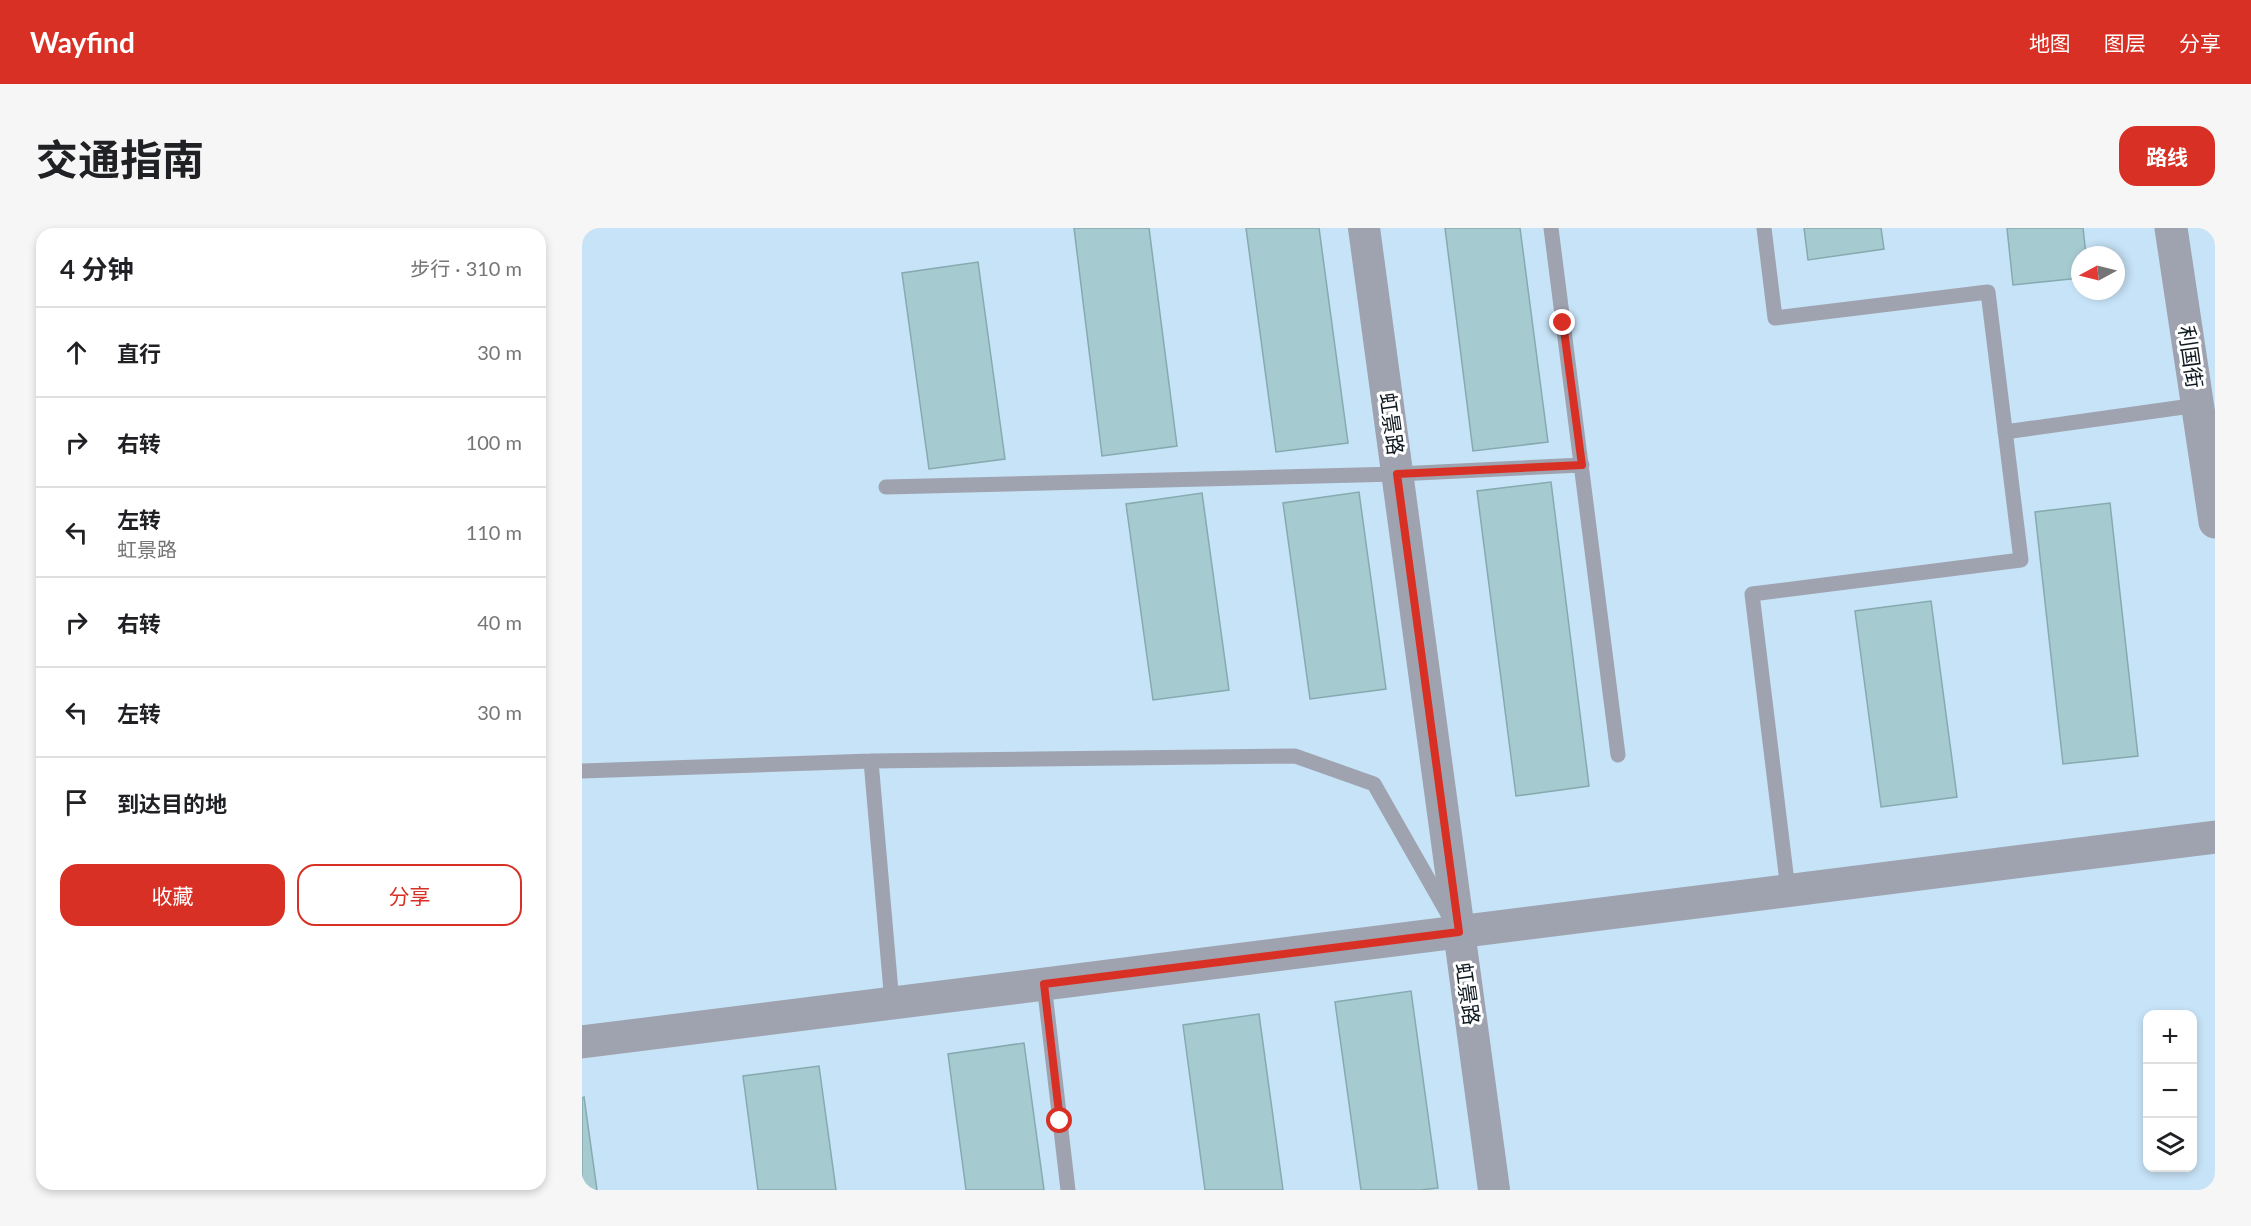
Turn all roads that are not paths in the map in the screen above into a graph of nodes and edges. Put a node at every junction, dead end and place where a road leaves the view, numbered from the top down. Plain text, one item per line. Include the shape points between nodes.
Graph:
1 (1364, 228) edge
2 (1551, 228) edge
3 (1764, 228) edge
4 (2171, 228) edge
5 (2198, 405) junction
6 (2005, 432) junction
7 (1582, 465) junction
8 (1397, 474) junction
9 (886, 487) dead end
10 (2215, 522) edge
11 (1618, 755) dead end
12 (871, 761) junction
13 (582, 771) edge
14 (2215, 837) edge
15 (1788, 890) junction
16 (1459, 932) junction
17 (1044, 984) junction
18 (892, 1003) junction
19 (582, 1042) edge
20 (1068, 1190) edge
21 (1494, 1190) edge

1 - 8 street, 虹景路
2 - 7 lane
3 - 6 lane via 1776,318 1988,292
4 - 5 street, 利国街
5 - 6 lane
5 - 10 street, 利国街
6 - 15 lane via 2021,560 1752,594
7 - 8 lane
7 - 11 lane
8 - 9 lane
8 - 16 street, 虹景路
12 - 13 lane
12 - 16 lane via 1295,756 1374,784
12 - 18 lane
14 - 15 street
15 - 16 street
16 - 17 street
16 - 21 street, 虹景路
17 - 18 street
17 - 20 lane
18 - 19 street

